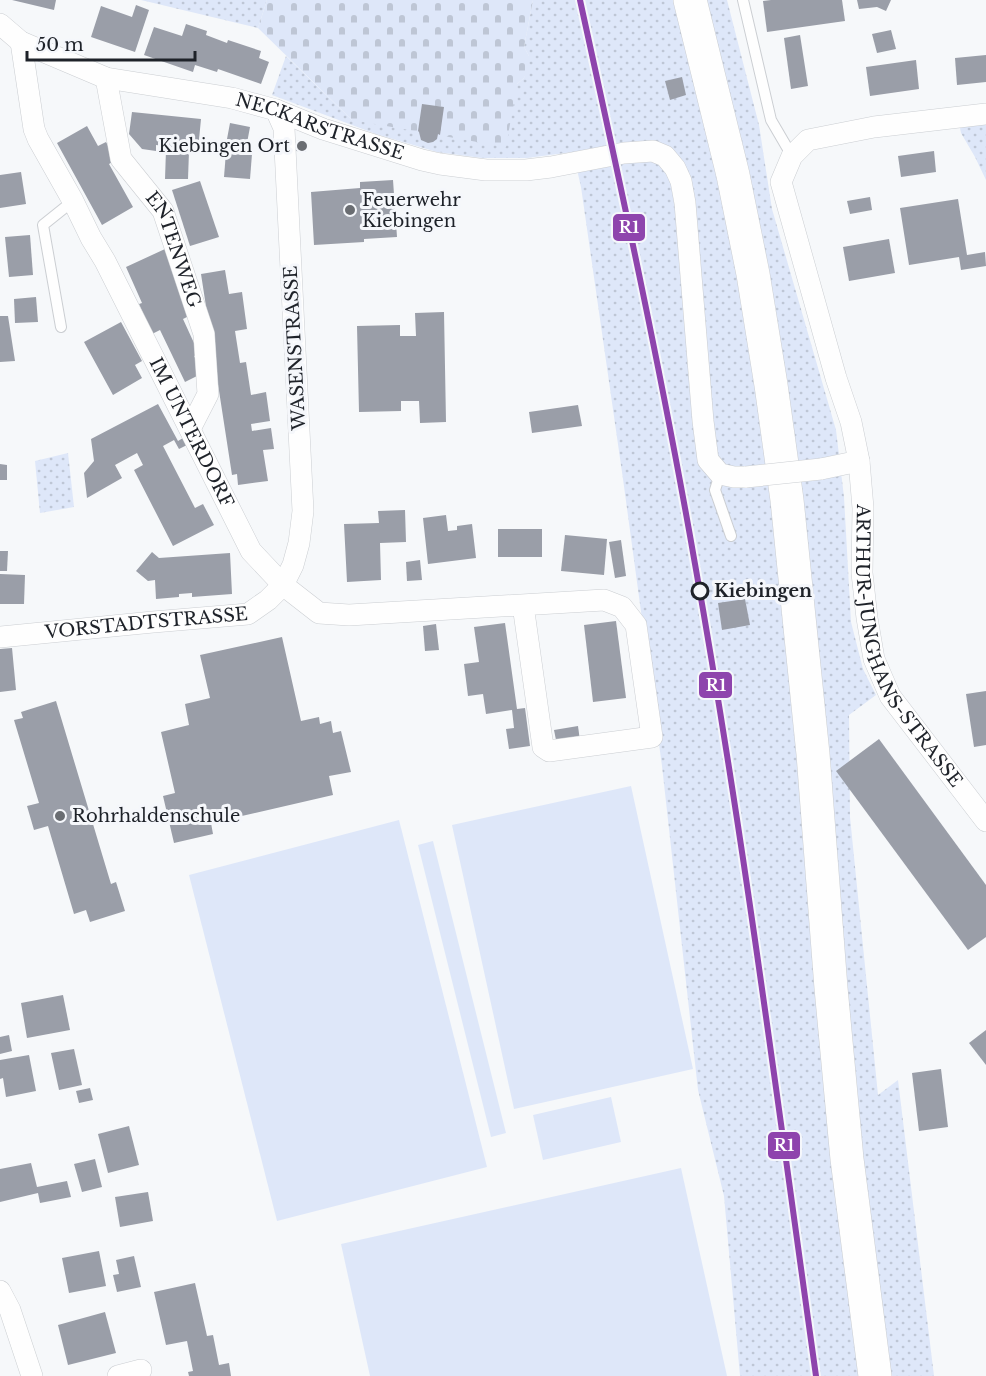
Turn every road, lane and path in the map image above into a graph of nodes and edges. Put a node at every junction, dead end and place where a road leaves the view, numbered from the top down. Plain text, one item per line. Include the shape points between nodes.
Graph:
1 (690, 0) edge
2 (743, 0) edge
3 (0, 24) edge
4 (21, 42) junction
5 (106, 78) junction
6 (276, 110) junction
7 (986, 114) edge
8 (792, 156) junction
9 (73, 201) junction
10 (61, 327) dead end
11 (190, 429) junction
12 (859, 461) junction
13 (720, 474) junction
14 (731, 536) dead end
15 (283, 585) junction
16 (523, 605) junction
17 (0, 637) edge
18 (986, 821) edge
19 (0, 1291) edge
20 (141, 1370) dead end
21 (32, 1376) edge
22 (118, 1376) edge
23 (875, 1376) edge

1 - 23 main road via 753,274 787,500 847,1159
2 - 8 lane via 771,120
3 - 4 street, NECKARSTRASSE
4 - 5 street, NECKARSTRASSE
4 - 9 street, IM UNTERDORF via 34,129
5 - 6 street, NECKARSTRASSE via 232,98
5 - 11 street, ENTENWEG via 121,159 163,211 204,334 208,394
6 - 13 street, NECKARSTRASSE via 323,129 460,168 526,170 624,153 653,151 665,156 681,181 685,203 708,460
6 - 15 street, WASENSTRASSE via 284,129 303,511 300,543
7 - 8 street via 874,127 808,140
8 - 12 street, ARTHUR-JUNGHANS-STRASSE via 781,182
9 - 10 lane via 43,225
9 - 11 street, IM UNTERDORF
11 - 15 street, IM UNTERDORF via 250,551
12 - 13 street, bridge via 746,477
12 - 18 street, ARTHUR-JUNGHANS-STRASSE via 862,573 874,659 890,696
13 - 14 lane via 715,490
15 - 16 street, IM UNTERDORF via 319,613 349,615
15 - 17 street, VORSTADTSTRASSE via 248,614
16 - 16 street, IM UNTERDORF via 604,600 622,607 636,625 652,737 549,751 543,747
19 - 21 street
20 - 22 street

